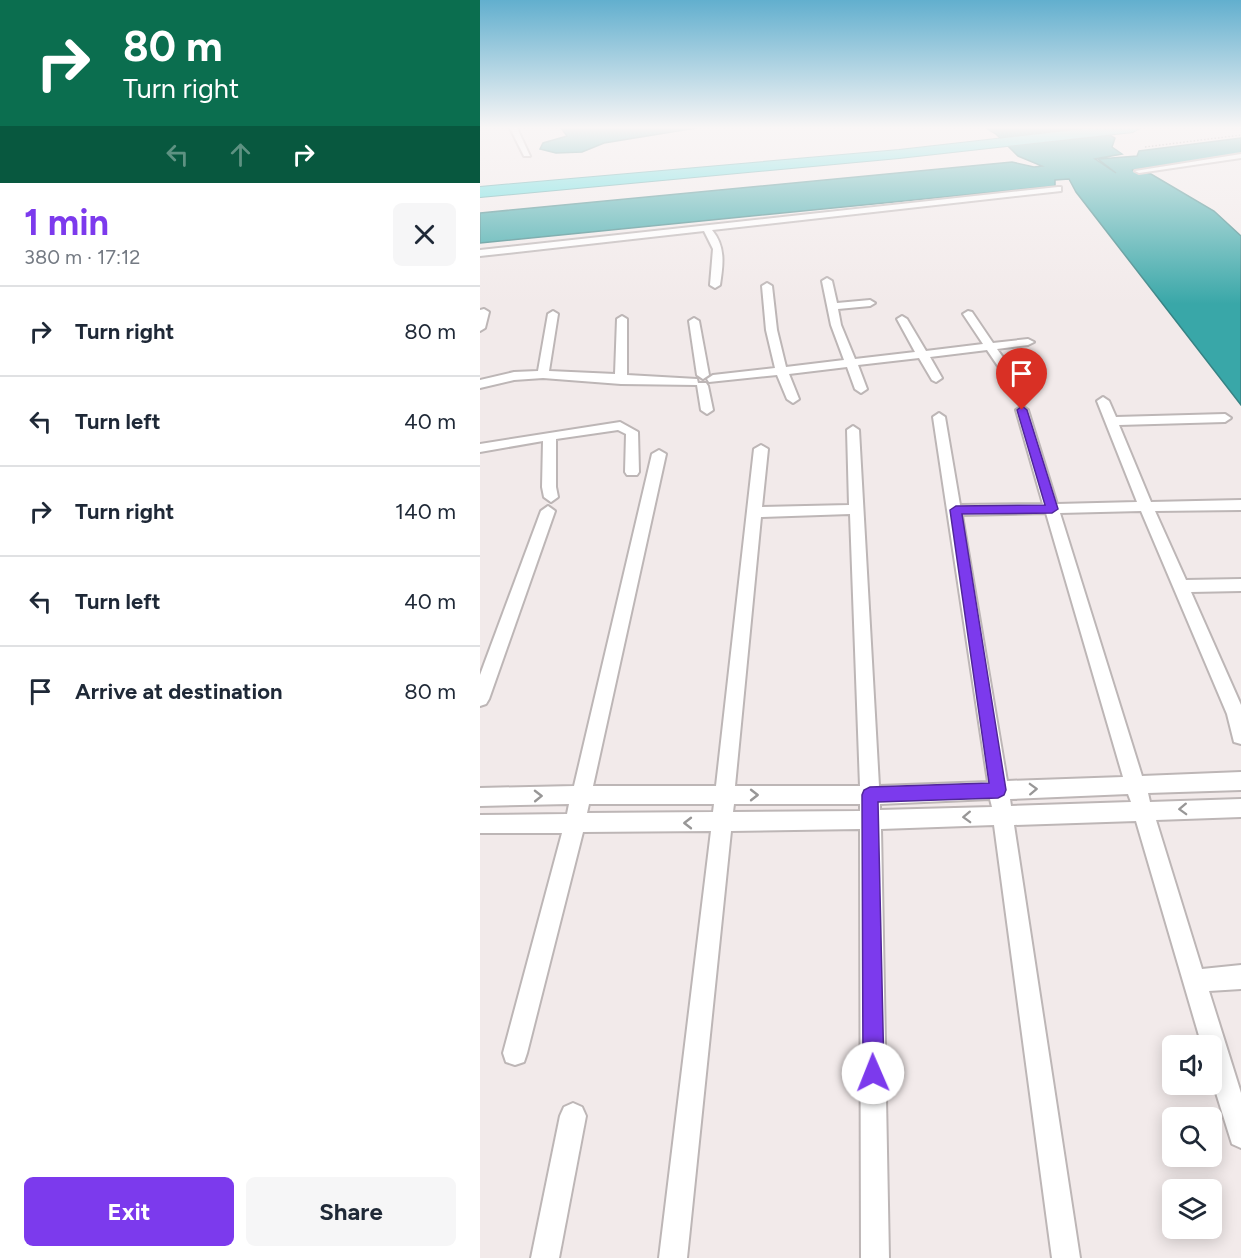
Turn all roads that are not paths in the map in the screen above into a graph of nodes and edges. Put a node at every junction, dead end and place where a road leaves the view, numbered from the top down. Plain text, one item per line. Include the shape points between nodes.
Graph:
1 (538, 187) edge
2 (1058, 189) dead end
3 (480, 192) edge
4 (707, 229) junction
5 (480, 253) edge
6 (828, 281) dead end
7 (715, 285) dead end
8 (767, 286) dead end
9 (870, 303) dead end
10 (833, 306) junction
11 (484, 312) dead end
12 (553, 314) dead end
13 (968, 314) dead end
14 (622, 319) dead end
15 (903, 319) dead end
16 (694, 321) dead end
17 (480, 328) edge
18 (1028, 342) dead end
19 (988, 346) junction
20 (922, 354) junction
21 (850, 361) junction
22 (1006, 370) dead end
23 (781, 372) junction
24 (543, 374) junction
25 (936, 378) dead end
26 (621, 380) junction
27 (703, 381) junction
28 (480, 384) edge
29 (861, 389) dead end
30 (794, 399) dead end
31 (1103, 401) dead end
32 (707, 410) dead end
33 (1022, 410) dead end
34 (939, 417) dead end
35 (1225, 418) dead end
36 (1110, 421) junction
37 (853, 430) dead end
38 (550, 436) junction
39 (480, 448) edge
40 (761, 449) dead end
41 (659, 454) dead end
42 (632, 472) dead end
43 (1241, 505) edge
44 (1146, 507) junction
45 (857, 509) junction
46 (1052, 509) junction
47 (956, 510) junction
48 (753, 512) junction
49 (1241, 585) edge
50 (1180, 586) junction
51 (1233, 689) edge
52 (480, 699) edge
53 (1241, 736) edge
54 (1241, 781) edge
55 (1134, 785) junction
56 (998, 790) junction
57 (581, 795) junction
58 (725, 795) junction
59 (870, 795) junction
60 (480, 797) edge
61 (1241, 808) edge
62 (1143, 811) junction
63 (1003, 816) junction
64 (870, 820) junction
65 (722, 822) junction
66 (575, 823) junction
67 (480, 824) edge
68 (1241, 977) edge
69 (1196, 981) junction
70 (515, 1053) dead end
71 (573, 1116) dead end
72 (1241, 1135) edge
73 (545, 1258) edge
74 (673, 1258) edge
75 (875, 1258) edge
76 (1066, 1258) edge

1 - 3 highway
2 - 4 street
4 - 5 street
4 - 7 street via 720,252
6 - 10 street
8 - 23 street via 770,331
9 - 10 street
10 - 21 street
11 - 17 street
12 - 24 street
13 - 19 street
14 - 26 street
15 - 20 street
16 - 27 street
18 - 19 street
19 - 20 street
19 - 22 street
20 - 21 street
20 - 25 street
21 - 23 street
21 - 29 street
23 - 27 street
23 - 30 street
24 - 26 street
24 - 28 street
26 - 27 street
27 - 32 street
31 - 36 street
33 - 46 street
34 - 47 street
35 - 36 street
36 - 44 street
37 - 45 street
38 - 39 street
38 - 42 street via 628,428 632,432
38 - 52 street via 550,504
40 - 48 street
41 - 57 street
43 - 44 street
44 - 46 street
44 - 50 street
45 - 48 street
45 - 59 street
46 - 47 street
46 - 55 street
47 - 56 street
48 - 58 street
49 - 50 street
50 - 51 street
51 - 53 street
54 - 55 street
56 -> 55 street
55 - 62 street
56 - 59 street
56 - 63 street
57 - 58 street
60 -> 57 street
57 - 66 street
58 -> 59 street
58 - 65 street
59 - 64 street
61 -> 62 street
62 - 63 street
62 - 69 street
63 -> 64 street
63 - 76 street
64 - 65 street
64 - 75 street
65 -> 66 street
65 - 74 street
66 - 67 street
66 - 70 street
68 - 69 street
69 - 72 street
71 - 73 street

